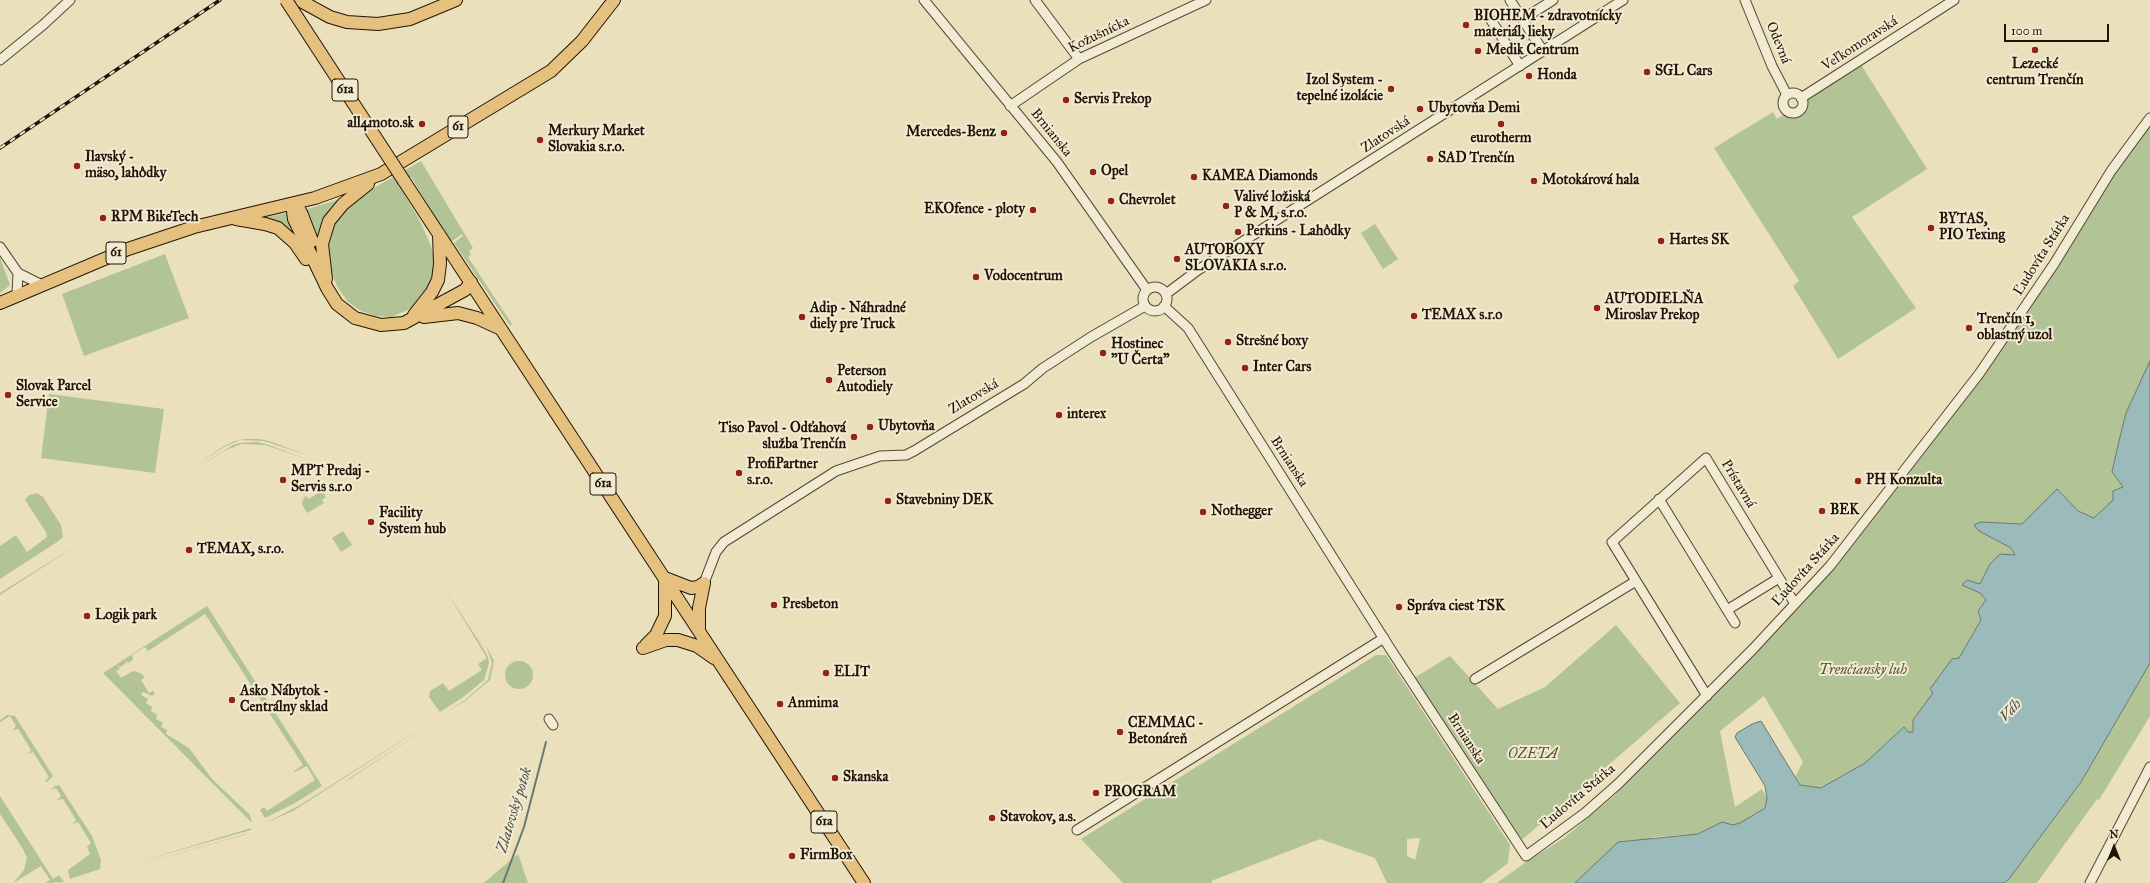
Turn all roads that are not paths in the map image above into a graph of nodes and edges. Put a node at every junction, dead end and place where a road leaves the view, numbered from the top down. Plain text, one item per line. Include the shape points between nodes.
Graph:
1 (70, 0) edge
2 (286, 0) edge
3 (299, 0) edge
4 (456, 0) edge
5 (614, 0) edge
6 (924, 0) edge
7 (1035, 0) edge
8 (1206, 0) edge
9 (1510, 0) edge
10 (1553, 0) edge
11 (1623, 0) edge
12 (1745, 0) edge
13 (1954, 0) edge
14 (1522, 19) junction
15 (1491, 20) dead end
16 (1543, 51) junction
17 (1079, 58) junction
18 (0, 60) edge
19 (1520, 66) junction
20 (1787, 95) junction
21 (1801, 98) junction
22 (1010, 106) junction
23 (2150, 118) edge
24 (380, 174) junction
25 (296, 203) junction
26 (231, 218) junction
27 (439, 234) junction
28 (0, 247) edge
29 (18, 273) junction
30 (471, 282) junction
31 (40, 284) junction
32 (327, 288) junction
33 (1147, 290) junction
34 (17, 294) junction
35 (1166, 294) junction
36 (0, 303) edge
37 (1145, 306) junction
38 (1164, 306) junction
39 (409, 321) junction
40 (501, 329) junction
41 (1659, 499) junction
42 (665, 578) junction
43 (1779, 578) junction
44 (1636, 581) junction
45 (704, 583) junction
46 (1795, 604) junction
47 (1727, 610) junction
48 (1735, 623) dead end
49 (699, 630) junction
50 (1384, 638) junction
51 (719, 661) junction
52 (1475, 679) dead end
53 (1707, 696) junction
54 (2150, 767) edge
55 (1077, 830) dead end
56 (1526, 856) joint
57 (864, 883) edge
58 (2090, 883) edge

1 - 18 street
2 - 27 main road, 61a, bridge
3 - 4 main road via 330,17 347,22 378,24 410,19
5 - 24 main road, 61 via 582,41 551,71
6 - 22 street, Brnianska
7 - 17 street
8 - 17 street, Kožušnícka
9 - 14 street
10 - 14 street
11 - 16 street, Zlatovská
12 - 20 street, Odevná
13 - 21 street, Veľkomoravská
14 - 16 street
15 - 19 street
16 - 19 street, Zlatovská
17 - 22 street, Kožušnícka
19 - 35 street, Zlatovská via 1198,270
20 - 21 street via 1793,93
20 - 21 street via 1783,103 1784,109 1789,113 1800,110 1803,104
22 - 33 street, Brnianska via 1057,162
23 - 46 street, Ľudovíta Stárka via 2110,172 2054,264 1979,374 1849,543
24 - 25 main road, 61 via 334,192
24 - 32 main road via 343,204 329,221 322,244
25 - 26 main road, 61
25 - 32 main road via 292,211 294,219
26 - 31 main road, 61 via 194,227 128,249
26 - 32 main road via 278,228 295,243
27 - 30 main road, 61a
27 - 39 main road via 438,280 432,292
28 - 29 street
29 - 31 street
29 - 34 street
30 - 39 main road via 460,283
30 - 40 main road, 61a
31 - 34 main road, 61
32 - 39 main road via 343,309 361,320 389,325
33 - 35 street via 1160,288
33 - 37 street via 1143,298
34 - 36 main road, 61
35 - 38 street
37 - 38 street via 1155,311
37 - 45 street, Zlatovská via 1091,337 1043,368 1024,384 914,451 902,455 880,456 836,471 724,542 716,552
38 - 50 street, Brnianska via 1188,328
39 - 40 main road via 458,312
40 - 42 main road, 61a
41 - 43 street, Prístavná via 1706,458
41 - 44 street, Prístavná via 1612,542
41 - 47 street
42 - 45 main road via 691,588
42 - 49 main road, 61a
42 - 51 main road via 665,616 656,635 643,648 666,640 678,640 697,646
43 - 46 street, Prístavná
43 - 47 street
44 - 52 street
44 - 53 street, Prístavná
45 - 49 main road via 699,608
46 - 53 street, Ľudovíta Stárka
47 - 48 street
49 - 51 main road, 61a
50 - 55 street
50 - 56 street, Brnianska
51 - 57 main road, 61a
53 - 56 street, Ľudovíta Stárka via 1602,799
54 - 58 street

